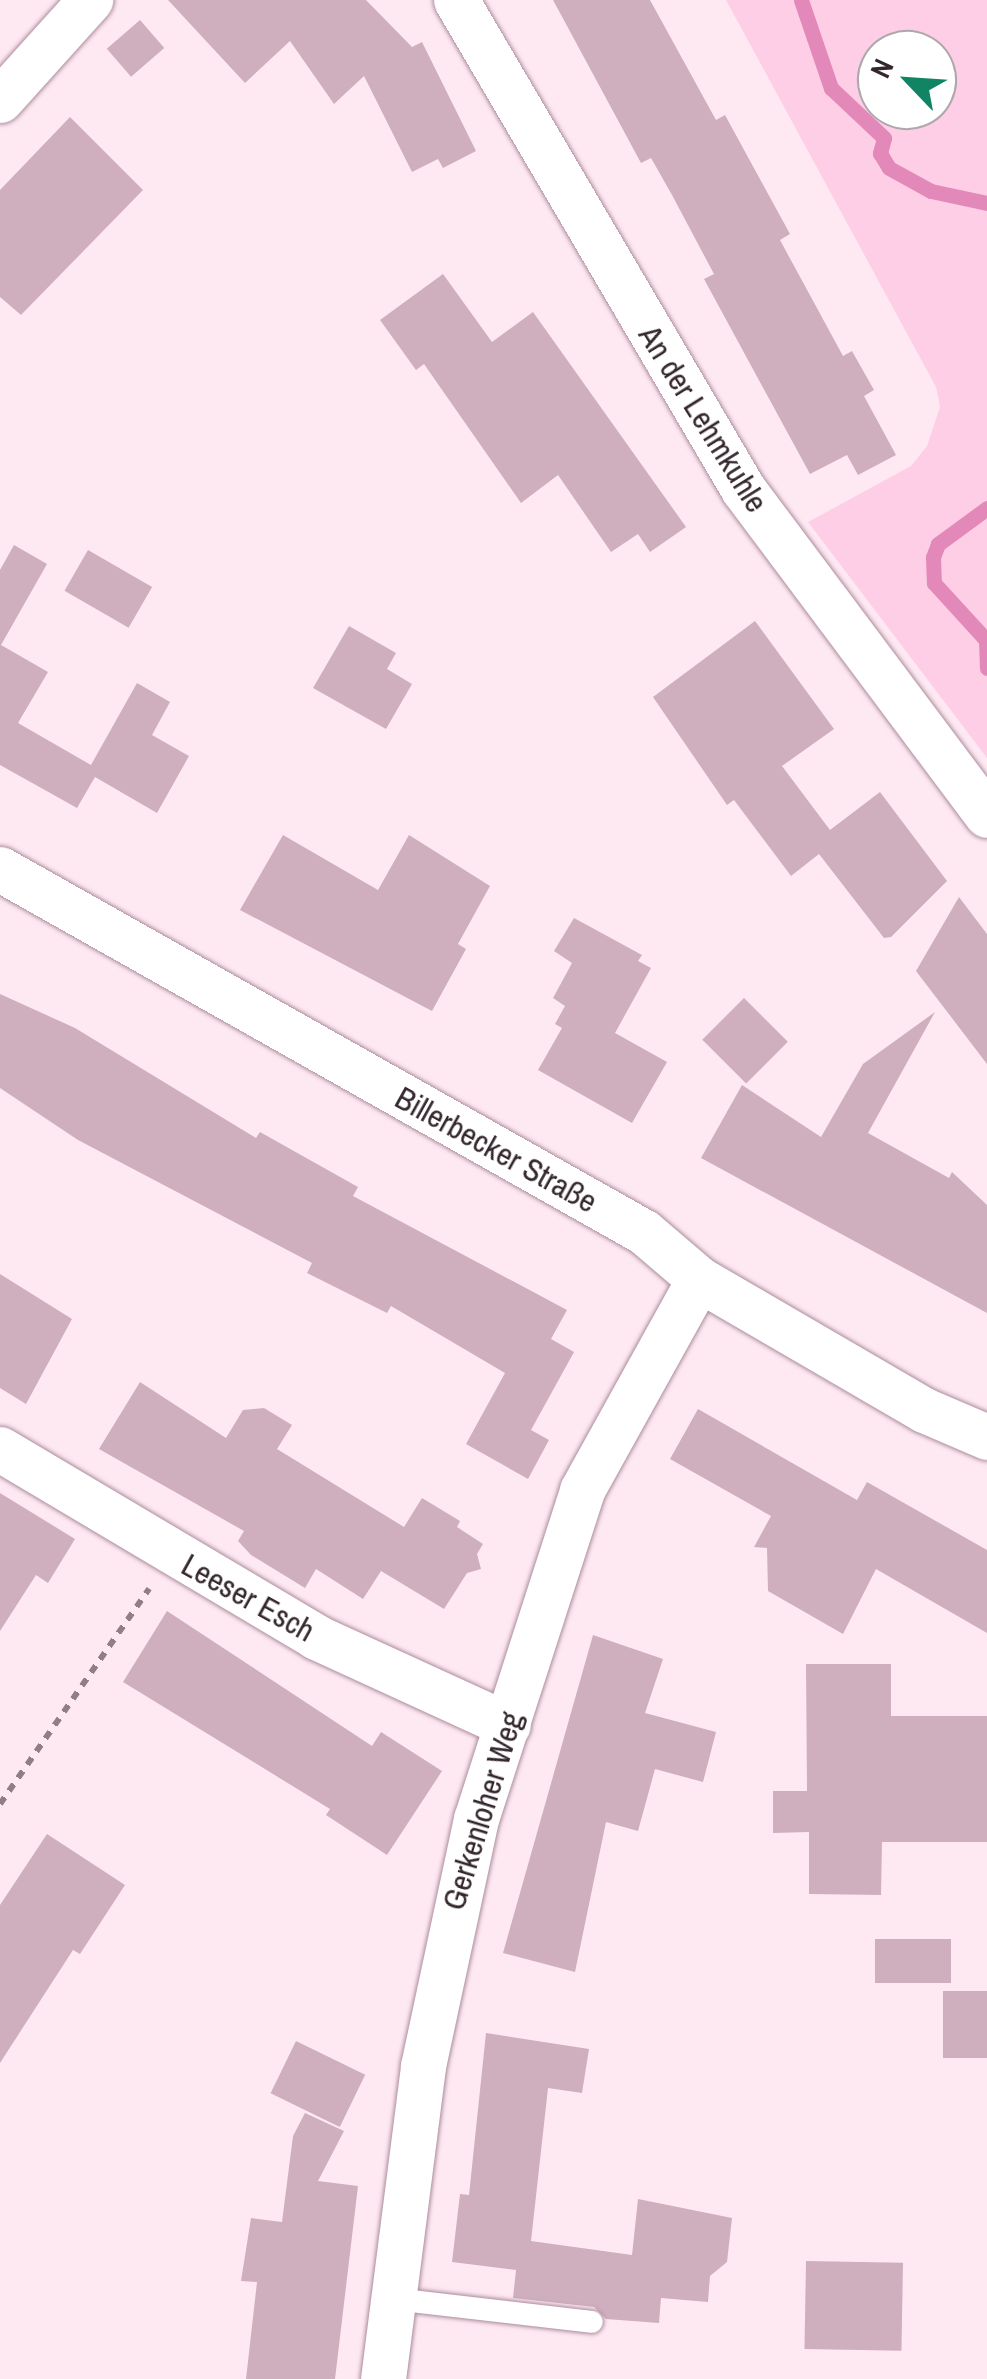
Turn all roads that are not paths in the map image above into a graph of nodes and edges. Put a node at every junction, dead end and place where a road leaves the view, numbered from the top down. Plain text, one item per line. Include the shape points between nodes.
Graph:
1 (90, 0) edge
2 (456, 0) edge
3 (0, 100) edge
4 (987, 814) edge
5 (0, 869) edge
6 (699, 1279) junction
7 (987, 1437) edge
8 (0, 1448) edge
9 (508, 1725) junction
10 (394, 2298) junction
11 (592, 2322) dead end
12 (382, 2379) edge

1 - 3 street
2 - 4 street, An der Lehmkuhle via 743,489
5 - 6 street, Billerbecker Straße via 644,1232
6 - 7 street, Billerbecker Straße via 924,1410
6 - 9 street, Gerkenloher Weg via 582,1490
8 - 9 street, Leeser Esch via 316,1637
9 - 10 street, Gerkenloher Weg via 451,1916
10 - 11 lane
10 - 12 street, Gerkenloher Weg

